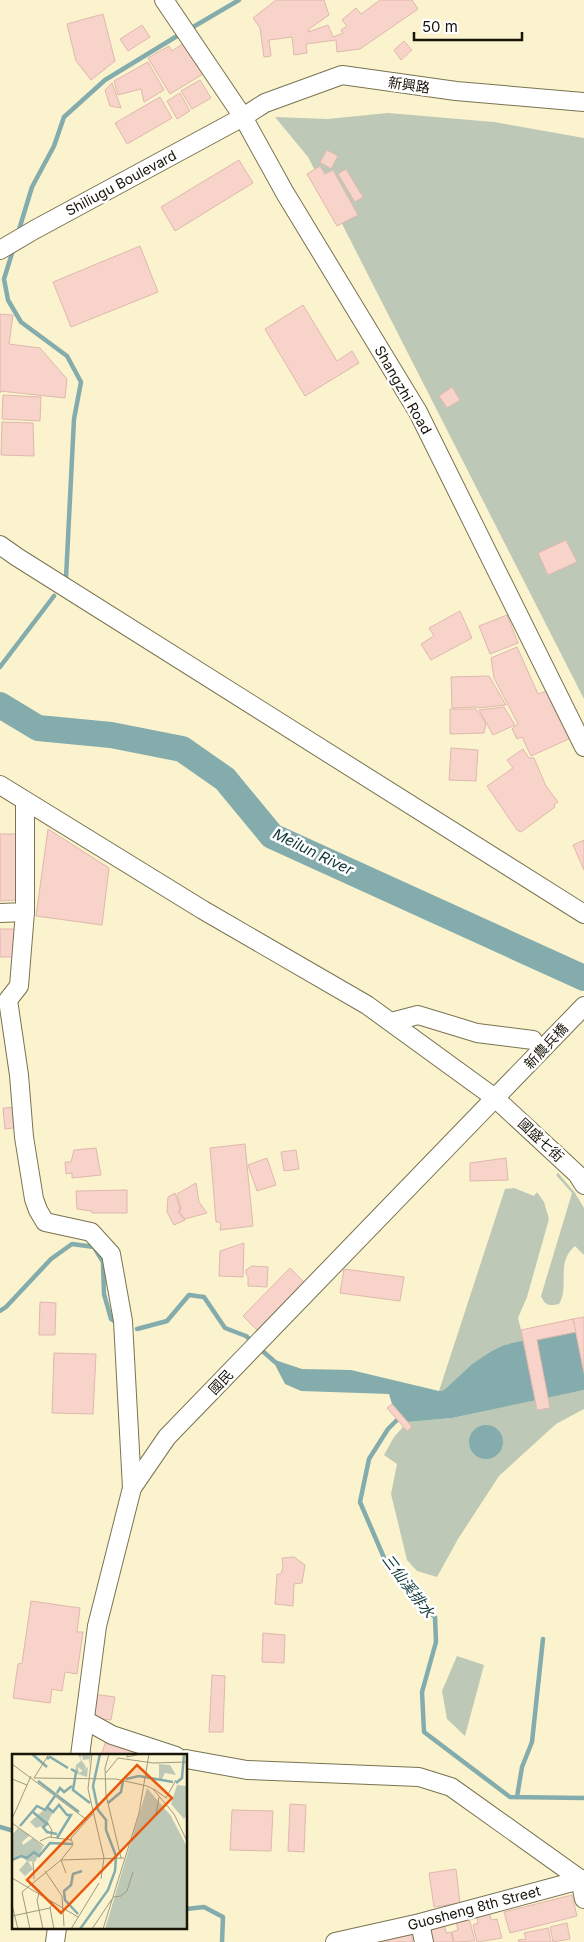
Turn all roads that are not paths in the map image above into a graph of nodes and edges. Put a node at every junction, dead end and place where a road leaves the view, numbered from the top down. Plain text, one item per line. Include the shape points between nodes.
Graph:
1 (164, 0) edge
2 (584, 102) edge
3 (243, 117) junction
4 (0, 250) edge
5 (0, 544) edge
6 (584, 747) edge
7 (0, 785) edge
8 (26, 801) junction
9 (25, 912) junction
10 (0, 913) edge
11 (584, 914) edge
12 (584, 1006) edge
13 (391, 1022) junction
14 (533, 1040) dead end
15 (508, 1086) joint
16 (494, 1098) junction
17 (584, 1185) edge
18 (132, 1488) junction
19 (85, 1720) junction
20 (80, 1754) edge
21 (170, 1754) edge
22 (188, 1759) edge
23 (582, 1879) edge
24 (584, 1899) edge
25 (420, 1923) junction
26 (335, 1942) edge
27 (424, 1942) edge

1 - 3 street, Shangzhi Road
2 - 3 street, 新興路 via 456,91 342,75 265,103
3 - 4 street, Shiliugu Boulevard
3 - 6 street, Shangzhi Road via 285,193 418,412
5 - 11 street via 17,558
7 - 8 street, 國盛七街
8 - 9 street
8 - 13 street, 國盛七街
9 - 10 street
9 - 18 street via 19,986 8,1000 34,1199 45,1222 91,1232 111,1254 123,1321
12 - 15 street, 新農兵橋
13 - 14 street via 418,1015 476,1033
13 - 16 street, 國盛七街
15 - 16 street, 國民
16 - 17 street, 國盛七街 via 577,1174
16 - 18 street, 國民 via 167,1437
18 - 19 street, 國民 via 97,1626
19 - 20 street, 國民
19 - 21 street via 112,1735
22 - 23 street via 247,1770 419,1777 451,1788
23 - 24 street
23 - 25 street, Guosheng 8th Street
25 - 26 street, Guosheng 8th Street
25 - 27 street

